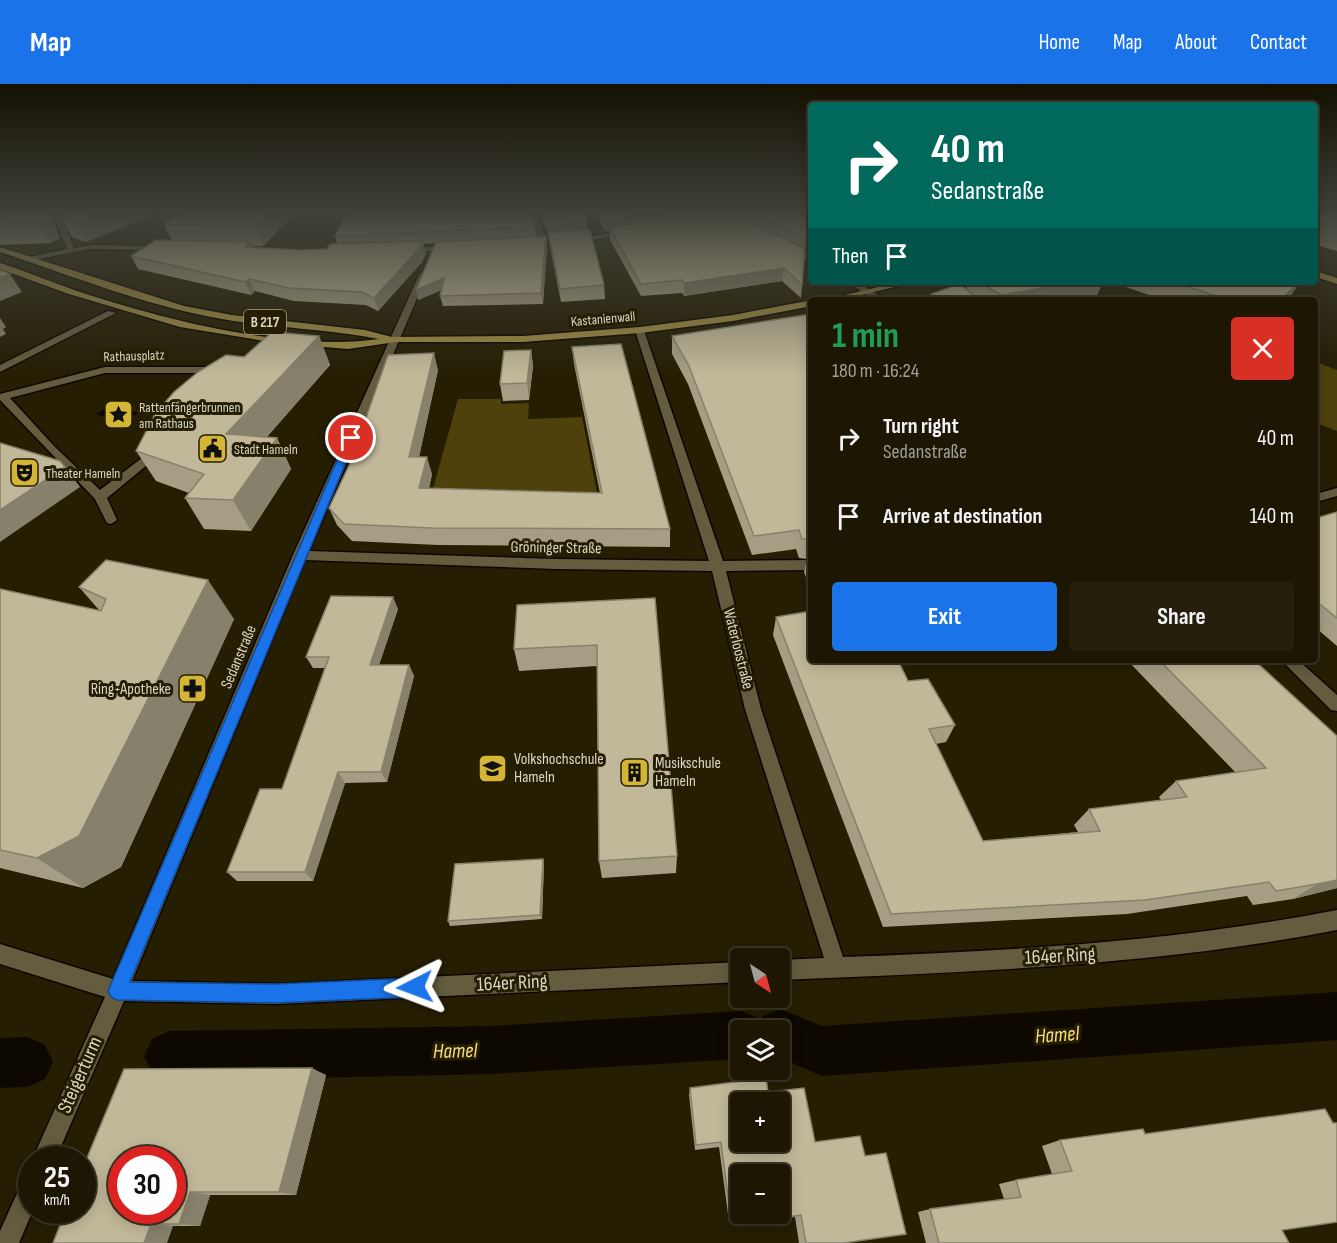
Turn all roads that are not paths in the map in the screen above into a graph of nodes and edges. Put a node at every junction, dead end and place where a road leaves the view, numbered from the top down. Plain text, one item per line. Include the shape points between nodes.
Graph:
1 (3, 267) edge
2 (53, 267) edge
3 (426, 267) edge
4 (1318, 275) edge
5 (1318, 279) edge
6 (1337, 282) edge
7 (857, 285) edge
8 (898, 285) edge
9 (870, 292) junction
10 (844, 297) edge
11 (877, 297) edge
12 (808, 304) edge
13 (111, 313) dead end
14 (640, 330) junction
15 (396, 339) junction
16 (0, 369) edge
17 (216, 384) edge
18 (1, 397) edge
19 (165, 442) edge
20 (1337, 492) edge
21 (100, 497) junction
22 (1318, 497) edge
23 (111, 520) dead end
24 (300, 555) junction
25 (808, 565) edge
26 (718, 567) junction
27 (1291, 663) edge
28 (1337, 705) edge
29 (1337, 920) edge
30 (0, 954) edge
31 (837, 968) junction
32 (790, 970) edge
33 (730, 973) edge
34 (117, 991) junction
35 (49, 1146) edge
36 (18, 1218) edge
37 (7, 1243) edge

1 - 15 main road, Kastanienwall / B 217 via 138,313 211,330 348,346
2 - 15 main road, Kastanienwall / B 217 via 208,314 360,331
3 - 15 street, Sedanstraße
4 - 6 main road
5 - 6 main road
7 - 9 street
8 - 9 main road
9 - 10 main road
9 - 11 street
12 - 14 main road, Kastanienwall / B 217
13 - 16 street
14 - 15 main road, Kastanienwall / B 217 via 523,339
14 - 26 street, Waterloostraße
15 - 24 street, Sedanstraße
17 - 18 street, Rathausplatz via 233,369 105,370
18 - 21 street, Rathausplatz
19 - 21 street
20 - 22 street
21 - 23 street, Rathausplatz
24 - 26 street, Gröninger Straße
24 - 34 street, Sedanstraße
25 - 26 street, Gröninger Straße
26 - 31 street, Waterloostraße via 753,709
27 - 28 street
29 - 31 street, 164er Ring via 1267,936 1136,952
30 - 34 street, 164er Ring
31 - 32 street, 164er Ring
33 - 34 street, 164er Ring via 275,994
34 - 35 street, Steigerturm
36 - 37 street

